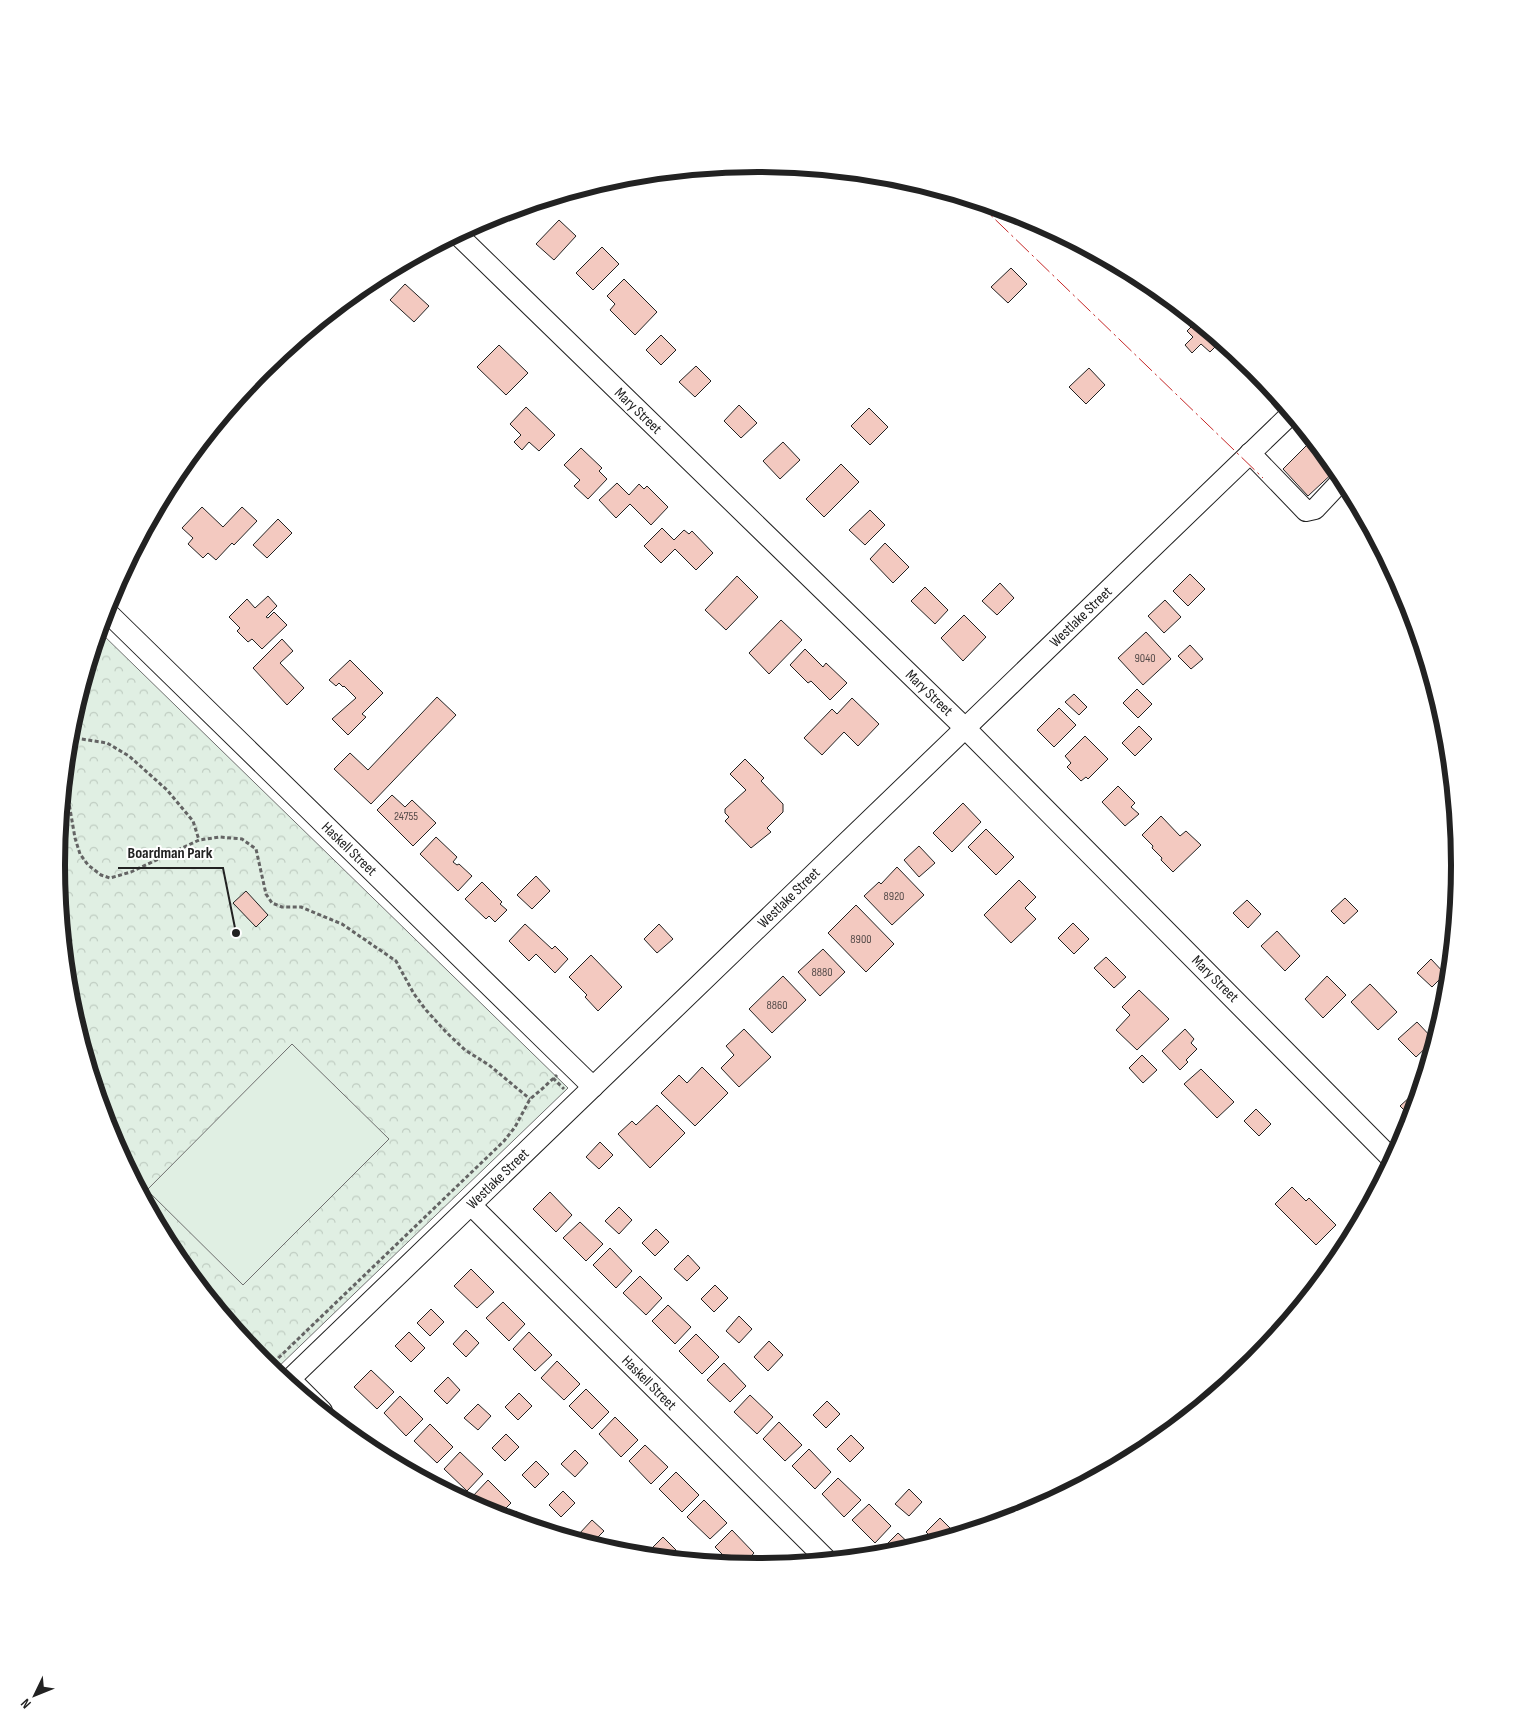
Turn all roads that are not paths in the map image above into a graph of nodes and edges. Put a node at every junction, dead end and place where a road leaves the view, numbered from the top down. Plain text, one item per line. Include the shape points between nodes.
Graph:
1 (462, 239) edge
2 (1288, 417) edge
3 (1250, 453) junction
4 (1338, 485) edge
5 (112, 616) edge
6 (965, 728) junction
7 (593, 1087) junction
8 (1388, 1155) edge
9 (471, 1205) junction
10 (292, 1377) edge
11 (822, 1555) edge

1 - 6 street, Mary Street
2 - 3 street, Westlake Street
3 - 4 street via 1306,511 1315,509
3 - 6 street, Westlake Street
5 - 7 street, Haskell Street
6 - 7 street, Westlake Street
6 - 8 street, Mary Street
7 - 9 street, Westlake Street
9 - 10 street, Westlake Street
9 - 11 street, Haskell Street

